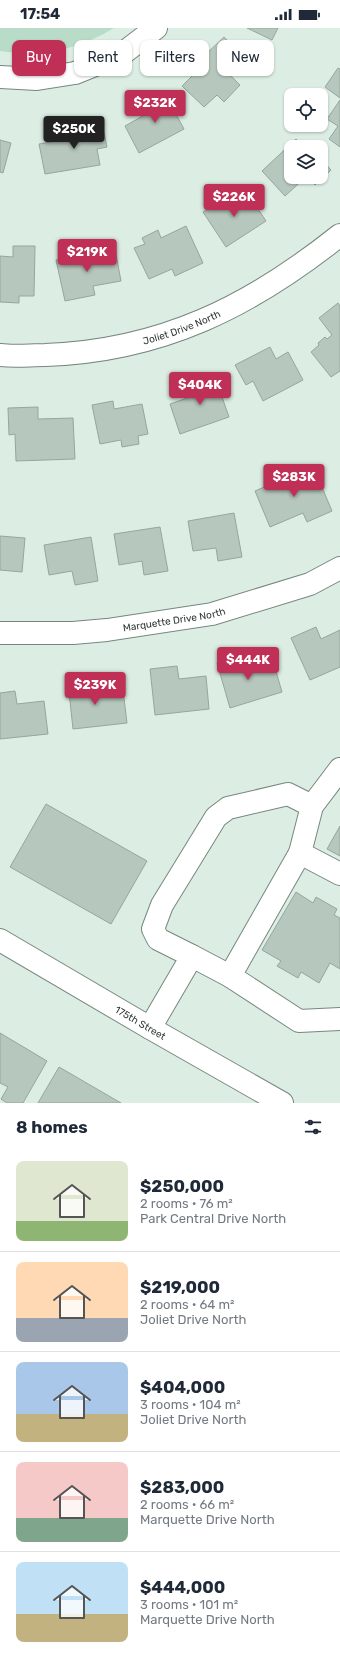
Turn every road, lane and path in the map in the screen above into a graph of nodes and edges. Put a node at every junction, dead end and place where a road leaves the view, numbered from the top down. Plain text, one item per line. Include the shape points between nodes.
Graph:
1 (156, 28) edge
2 (0, 77) edge
3 (340, 235) edge
4 (0, 355) edge
5 (340, 568) edge
6 (0, 633) edge
7 (340, 769) edge
8 (312, 806) junction
9 (300, 853) junction
10 (340, 874) edge
11 (0, 940) edge
12 (192, 956) junction
13 (230, 976) junction
14 (340, 1019) edge
15 (150, 1028) junction
16 (282, 1103) edge

1 - 2 street via 122,54 75,73 37,79
3 - 4 street, Joliet Drive North via 255,296 179,330 140,342 76,353
5 - 6 street, Marquette Drive North via 310,584 212,614 107,630 73,633
7 - 8 street
8 - 9 street
8 - 12 street via 288,794 228,808 216,817 162,905 153,929 158,939
9 - 10 street
9 - 13 street
11 - 15 street, 175th Street
12 - 13 street
12 - 15 street
13 - 14 street via 299,1021
15 - 16 street, 175th Street

